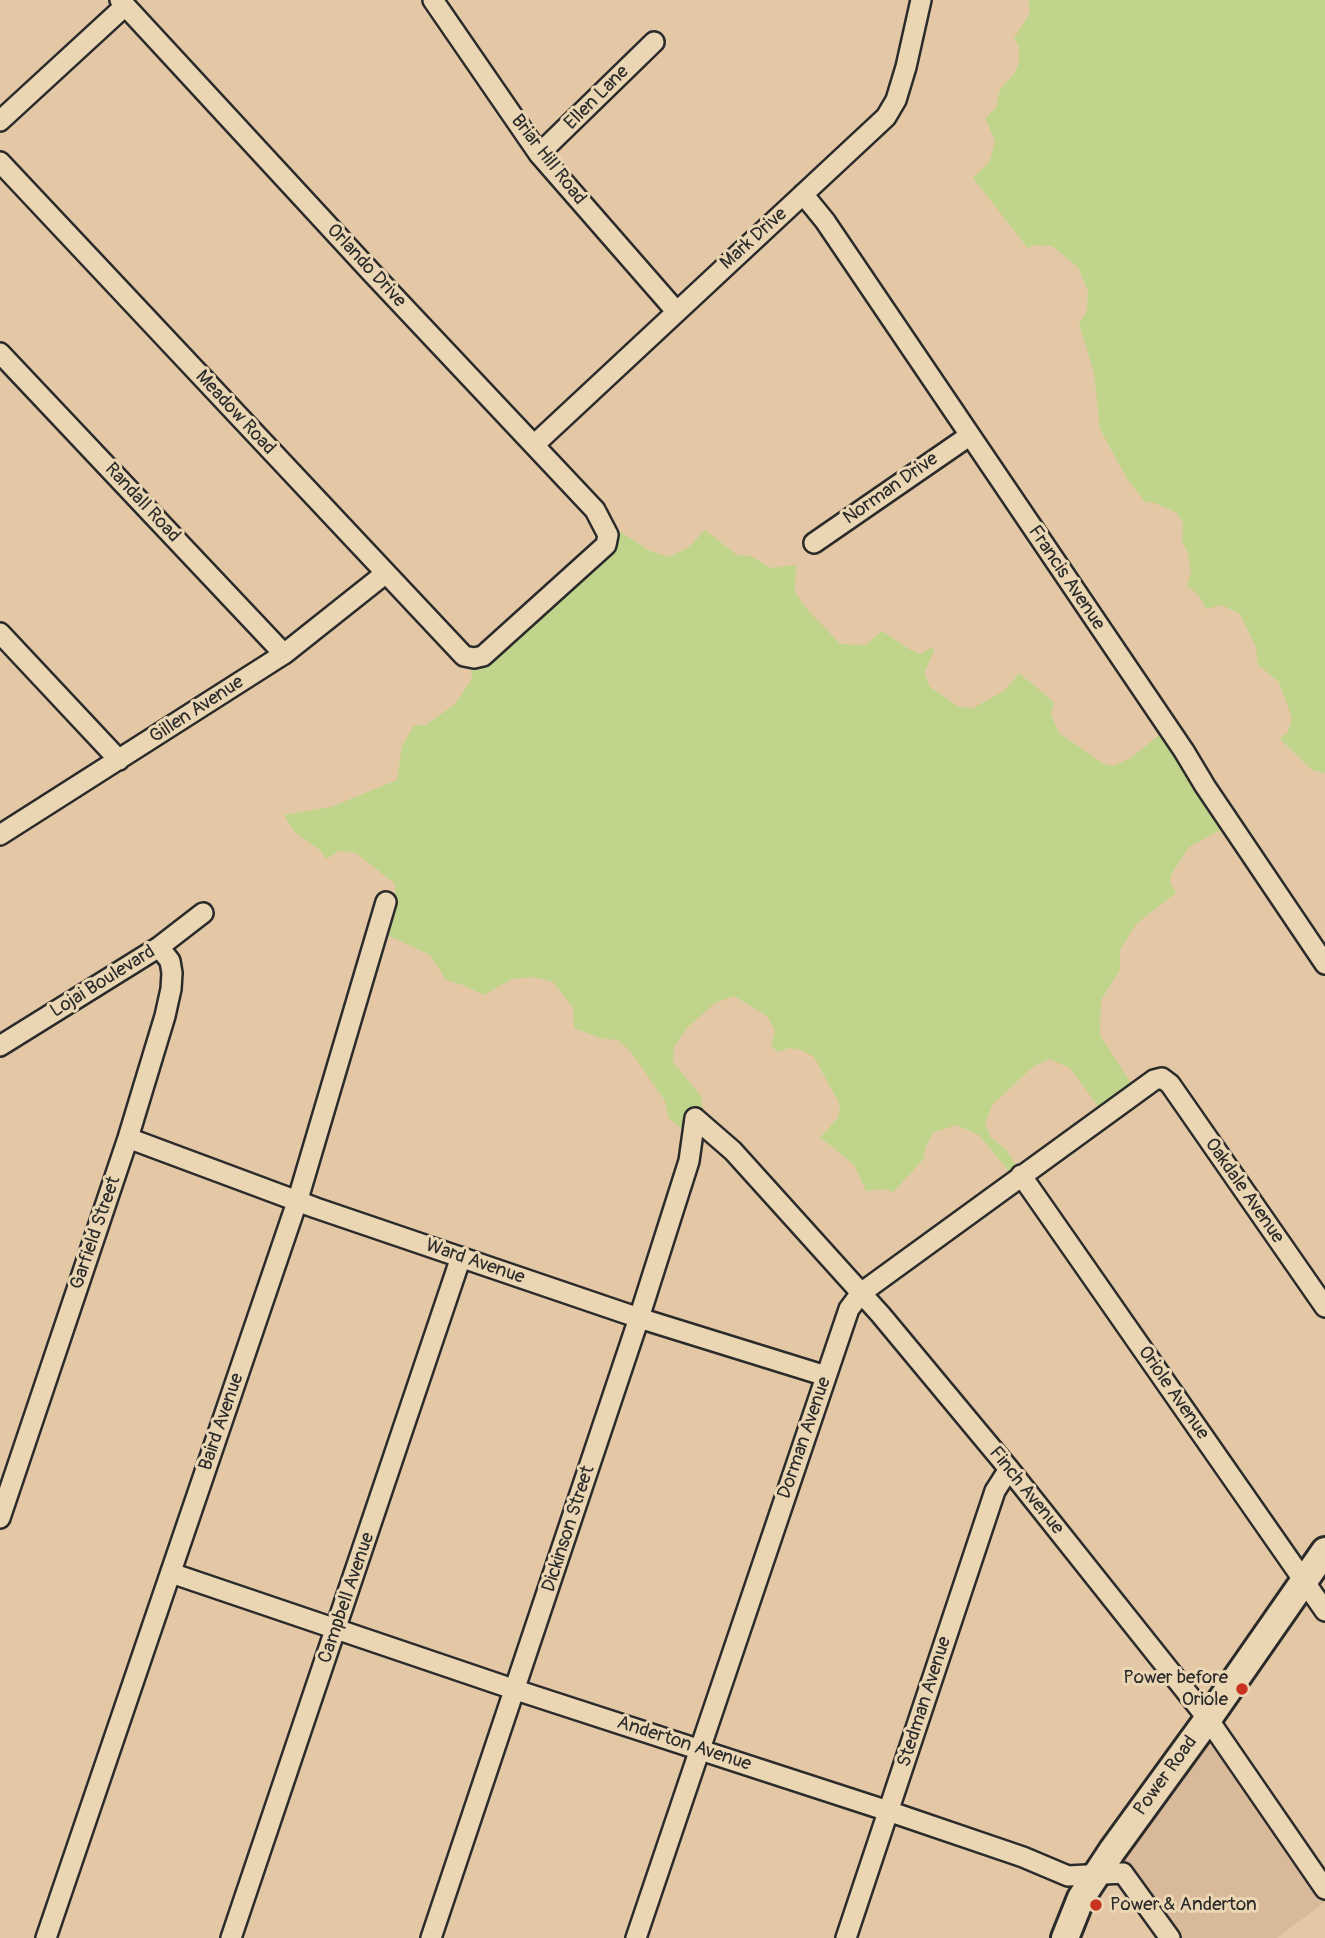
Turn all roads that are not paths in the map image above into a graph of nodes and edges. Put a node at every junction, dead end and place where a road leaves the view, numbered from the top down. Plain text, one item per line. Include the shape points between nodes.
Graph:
1 (433, 0) edge
2 (921, 0) edge
3 (122, 3) edge
4 (654, 42) dead end
5 (0, 121) edge
6 (539, 154) junction
7 (0, 162) edge
8 (803, 194) junction
9 (676, 311) junction
10 (0, 353) edge
11 (969, 436) junction
12 (534, 446) junction
13 (814, 543) dead end
14 (386, 573) junction
15 (0, 633) edge
16 (284, 654) junction
17 (474, 658) joint
18 (119, 760) junction
19 (0, 835) edge
20 (386, 902) dead end
21 (203, 913) dead end
22 (159, 947) junction
23 (1325, 964) edge
24 (0, 1046) edge
25 (1162, 1077) joint
26 (695, 1118) joint
27 (128, 1138) junction
28 (1021, 1175) junction
29 (298, 1199) junction
30 (461, 1257) junction
31 (861, 1293) junction
32 (1325, 1307) edge
33 (639, 1318) junction
34 (826, 1376) junction
35 (1009, 1469) junction
36 (0, 1518) edge
37 (1325, 1551) edge
38 (171, 1573) junction
39 (1305, 1580) junction
40 (1325, 1611) edge
41 (336, 1629) junction
42 (516, 1690) junction
43 (1208, 1719) junction
44 (699, 1748) junction
45 (888, 1811) junction
46 (1096, 1875) junction
47 (1325, 1889) edge
48 (46, 1938) edge
49 (231, 1938) edge
50 (431, 1938) edge
51 (636, 1938) edge
52 (846, 1938) edge
53 (1065, 1938) edge
54 (1170, 1938) edge

1 - 6 street, Briar Hill Road
2 - 8 street, Mark Drive via 906,67 886,117
3 - 5 street
3 - 12 street, Orlando Drive
4 - 6 street, Ellen Lane
6 - 9 street, Briar Hill Road
7 - 14 street, Meadow Road
8 - 9 street, Mark Drive
8 - 11 street, Francis Avenue
9 - 12 street, Mark Drive
10 - 16 street, Randall Road
11 - 13 street, Norman Drive
11 - 23 street, Francis Avenue
12 - 17 street, Orlando Drive via 595,510 608,535 606,545 483,656
14 - 16 street, Gillen Avenue
14 - 17 street, Meadow Road via 464,656
15 - 18 street
16 - 18 street, Gillen Avenue
18 - 19 street, Gillen Avenue
20 - 29 street, Baird Avenue
21 - 22 street, Lojai Boulevard
22 - 24 street, Lojai Boulevard
22 - 27 street, Garfield Street via 170,961 171,989
25 - 28 street, Dorman Avenue
25 - 32 street, Oakdale Avenue
26 - 31 street, Finch Avenue via 733,1151
26 - 33 street, Dickinson Street via 689,1161
27 - 29 street, Ward Avenue
27 - 36 street, Garfield Street
28 - 31 street, Dorman Avenue
28 - 39 street, Oriole Avenue
29 - 30 street, Ward Avenue
29 - 38 street, Baird Avenue
30 - 33 street, Ward Avenue
30 - 41 street, Campbell Avenue
31 - 34 street, Dorman Avenue via 849,1308
31 - 35 street, Finch Avenue
33 - 34 street, Ward Avenue
33 - 42 street, Dickinson Street
34 - 44 street, Dorman Avenue
35 - 43 street, Finch Avenue
35 - 45 street, Stedman Avenue via 995,1491
37 - 39 main road, Power Road
38 - 41 street, Anderton Avenue
38 - 48 street, Baird Avenue
39 - 40 street, Oriole Avenue
39 - 43 main road, Power Road
41 - 42 street, Anderton Avenue
41 - 49 street, Campbell Avenue
42 - 44 street, Anderton Avenue
42 - 50 street, Dickinson Street
43 - 46 main road, Power Road
43 - 47 street, Finch Avenue
44 - 45 street, Anderton Avenue
44 - 51 street, Dorman Avenue
45 - 46 street, Anderton Avenue via 1068,1876
45 - 52 street, Stedman Avenue
46 - 53 main road, Power Road
46 - 54 street, Anderton Avenue via 1123,1873

